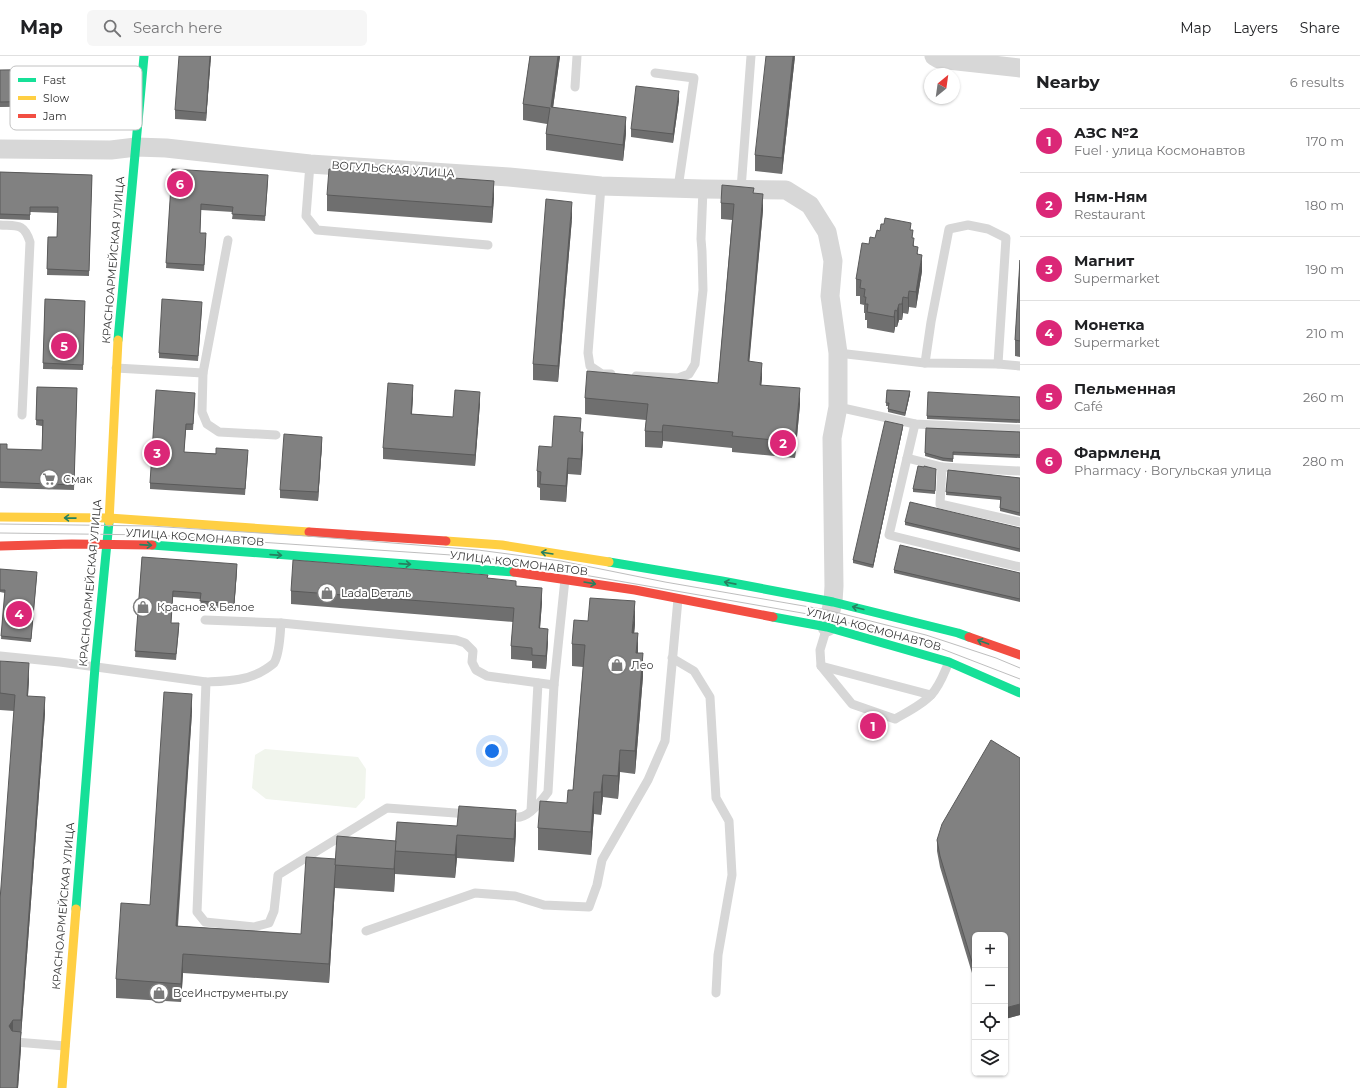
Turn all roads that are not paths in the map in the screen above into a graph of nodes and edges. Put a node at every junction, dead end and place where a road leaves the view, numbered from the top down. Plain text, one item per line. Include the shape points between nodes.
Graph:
1 (144, 56) edge
2 (577, 56) edge
3 (751, 56) edge
4 (934, 56) edge
5 (1020, 68) edge
6 (655, 73) dead end
7 (142, 79) edge
8 (575, 88) dead end
9 (137, 130) edge
10 (136, 147) junction
11 (0, 149) edge
12 (310, 164) junction
13 (601, 186) junction
14 (678, 188) junction
15 (741, 189) junction
16 (703, 190) junction
17 (0, 225) edge
18 (228, 240) dead end
19 (488, 245) dead end
20 (838, 353) junction
21 (925, 363) junction
22 (998, 364) junction
23 (1020, 366) edge
24 (116, 368) junction
25 (203, 373) junction
26 (838, 407) junction
27 (22, 416) dead end
28 (915, 424) junction
29 (1020, 429) edge
30 (276, 435) dead end
31 (907, 458) junction
32 (942, 467) junction
33 (1020, 472) edge
34 (0, 517) edge
35 (109, 518) junction
36 (1020, 522) edge
37 (107, 544) junction
38 (0, 546) edge
39 (1020, 567) edge
40 (565, 579) junction
41 (678, 599) junction
42 (833, 602) junction
43 (205, 620) dead end
44 (281, 623) junction
45 (827, 627) junction
46 (1020, 655) edge
47 (0, 656) edge
48 (672, 658) junction
49 (949, 662) junction
50 (95, 666) junction
51 (821, 666) junction
52 (206, 682) junction
53 (538, 683) junction
54 (554, 685) junction
55 (1020, 693) edge
56 (932, 695) junction
57 (531, 811) junction
58 (481, 815) edge
59 (497, 816) edge
60 (366, 931) dead end
61 (716, 993) dead end
62 (15, 1042) edge
63 (65, 1046) junction
64 (62, 1088) edge

1 - 7 main road, КРАСНОАРМЕЙСКАЯ УЛИЦА
2 - 8 lane
3 - 15 lane
4 - 5 street via 939,59
6 - 14 lane via 694,78
9 - 10 main road, КРАСНОАРМЕЙСКАЯ УЛИЦА
10 - 11 street, ВОГУЛЬСКАЯ УЛИЦА via 111,150
10 - 12 street, ВОГУЛЬСКАЯ УЛИЦА
10 - 24 main road, КРАСНОАРМЕЙСКАЯ УЛИЦА
12 - 13 street, ВОГУЛЬСКАЯ УЛИЦА via 509,177
12 - 19 lane via 306,216 317,230
13 - 14 street, ВОГУЛЬСКАЯ УЛИЦА
13 - 16 lane via 588,353 590,366 602,374 678,378 689,374 695,364 702,290
14 - 16 street, ВОГУЛЬСКАЯ УЛИЦА
15 - 16 street, ВОГУЛЬСКАЯ УЛИЦА
15 - 20 street, ВОГУЛЬСКАЯ УЛИЦА via 786,190 810,205 827,232 833,260 830,296
17 - 27 lane via 20,227 27,233 30,242
18 - 25 lane
20 - 21 lane
20 - 26 street
21 - 22 lane
21 - 22 lane via 949,229 968,225 988,229 1006,238
22 - 23 lane
24 - 25 lane
24 - 35 main road, КРАСНОАРМЕЙСКАЯ УЛИЦА
25 - 30 lane via 202,412 207,424 219,432
26 - 28 lane
26 - 42 street via 832,438
28 - 29 lane
28 - 31 lane
31 - 32 lane
31 - 39 lane via 889,535
32 - 33 lane
32 - 36 lane via 940,504
35 -> 34 main road, УЛИЦА КОСМОНАВТОВ
35 - 37 main road, КРАСНОАРМЕЙСКАЯ УЛИЦА
42 -> 35 main road, УЛИЦА КОСМОНАВТОВ via 502,545
37 - 38 main road, УЛИЦА КОСМОНАВТОВ
37 -> 40 main road, УЛИЦА КОСМОНАВТОВ via 490,570
37 - 50 main road, КРАСНОАРМЕЙСКАЯ УЛИЦА
40 -> 41 main road, УЛИЦА КОСМОНАВТОВ
40 - 54 lane
41 - 45 main road, УЛИЦА КОСМОНАВТОВ
41 - 48 lane
42 - 45 street
46 -> 42 main road, УЛИЦА КОСМОНАВТОВ via 958,633
43 - 44 lane
44 - 52 lane via 279,647 274,664 248,678
44 - 53 lane via 456,640 465,643 473,651 472,662 476,670 487,676
45 - 49 main road, УЛИЦА КОСМОНАВТОВ
45 - 51 lane via 820,650
47 - 50 lane
48 - 60 lane via 665,741 648,780 602,860 589,907 544,905 515,896 475,893
48 - 61 lane via 694,670 710,697 716,798 729,821 732,875 718,955
49 - 55 main road, УЛИЦА КОСМОНАВТОВ
49 - 56 lane
50 - 52 lane
50 - 63 main road, КРАСНОАРМЕЙСКАЯ УЛИЦА
51 - 56 lane
51 - 56 lane via 852,704 895,719
52 - 58 lane via 197,912 206,922 254,927 270,923 278,875 387,808
53 - 54 lane
53 - 57 lane
54 - 57 lane via 548,792
57 - 59 lane via 520,817
62 - 63 lane
63 - 64 main road, КРАСНОАРМЕЙСКАЯ УЛИЦА

